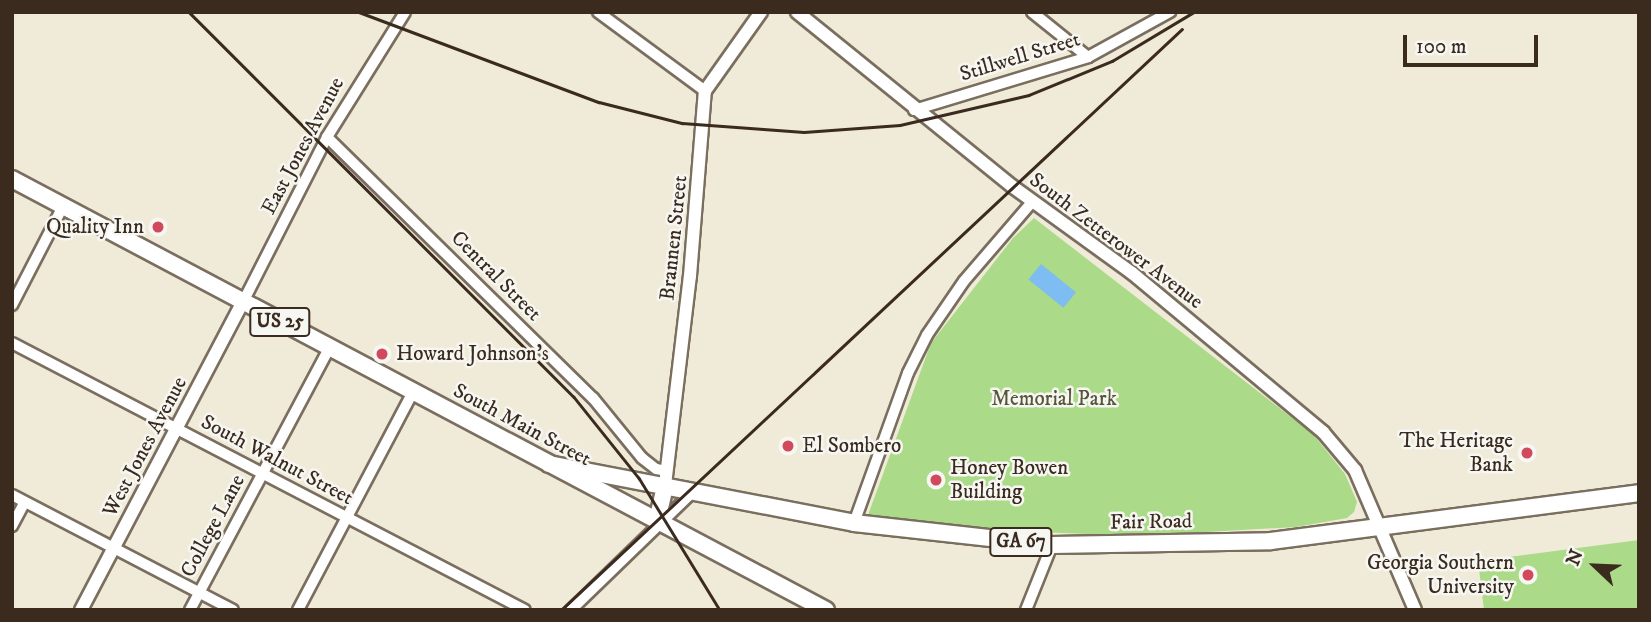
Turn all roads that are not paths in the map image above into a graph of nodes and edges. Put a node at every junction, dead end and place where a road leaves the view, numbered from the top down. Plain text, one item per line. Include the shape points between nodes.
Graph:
1 (598, 12) edge
2 (761, 12) edge
3 (797, 12) edge
4 (1032, 12) edge
5 (1170, 12) edge
6 (400, 14) edge
7 (1088, 57) junction
8 (705, 90) junction
9 (914, 110) junction
10 (327, 137) junction
11 (12, 179) edge
12 (1032, 202) junction
13 (63, 206) junction
14 (243, 302) junction
15 (12, 305) edge
16 (12, 343) edge
17 (329, 349) junction
18 (413, 392) junction
19 (177, 429) junction
20 (549, 464) junction
21 (263, 473) junction
22 (666, 478) junction
23 (694, 491) junction
24 (1639, 493) edge
25 (12, 495) edge
26 (26, 502) junction
27 (346, 517) junction
28 (659, 522) junction
29 (854, 523) junction
30 (12, 526) edge
31 (1381, 527) junction
32 (1052, 545) junction
33 (114, 548) junction
34 (199, 592) junction
35 (81, 610) edge
36 (190, 610) edge
37 (233, 610) edge
38 (298, 610) edge
39 (525, 610) edge
40 (571, 610) edge
41 (826, 610) edge
42 (1026, 610) edge
43 (1415, 610) edge

1 - 8 street
2 - 8 street
3 - 9 street, South Zetterower Avenue
4 - 7 street
5 - 7 street, Stillwell Street
6 - 10 street, East Jones Avenue
7 - 9 street, Stillwell Street
8 - 22 street, Brannen Street
9 - 12 street, South Zetterower Avenue
10 - 14 street, East Jones Avenue
10 - 22 street, Central Street via 593,398 642,458
11 - 13 main road, South Main Street / US 25
12 - 29 street via 964,281 927,335 908,373
12 - 31 street, South Zetterower Avenue via 1132,273 1301,412 1355,470
13 - 14 main road, South Main Street / US 25
13 - 15 street
14 - 17 main road, South Main Street / US 25
14 - 19 street, West Jones Avenue
16 - 19 street, South Walnut Street
17 - 18 main road, South Main Street / US 25
17 - 21 street, College Lane
18 - 20 main road, South Main Street / US 25
18 - 27 street
19 - 21 street, South Walnut Street
19 - 33 street, West Jones Avenue
20 - 22 main road, GA 67
20 - 28 main road, South Main Street / US 25
21 - 27 street, South Walnut Street
21 - 34 street, College Lane
22 - 23 main road, Fair Road / GA 67
22 - 28 main road
23 - 28 street
23 - 29 main road, Fair Road / GA 67
24 - 31 main road, Fair Road / GA 67
25 - 26 street
26 - 30 street
26 - 33 street
27 - 38 street
27 - 39 street, South Walnut Street
28 - 40 street
28 - 41 main road, South Main Street / US 25
29 - 32 main road, Fair Road / GA 67
31 - 32 main road, Fair Road / GA 67 via 1271,541
31 - 43 street, South Zetterower Avenue
32 - 42 street
33 - 34 street
33 - 35 street, West Jones Avenue
34 - 36 street, College Lane
34 - 37 street

